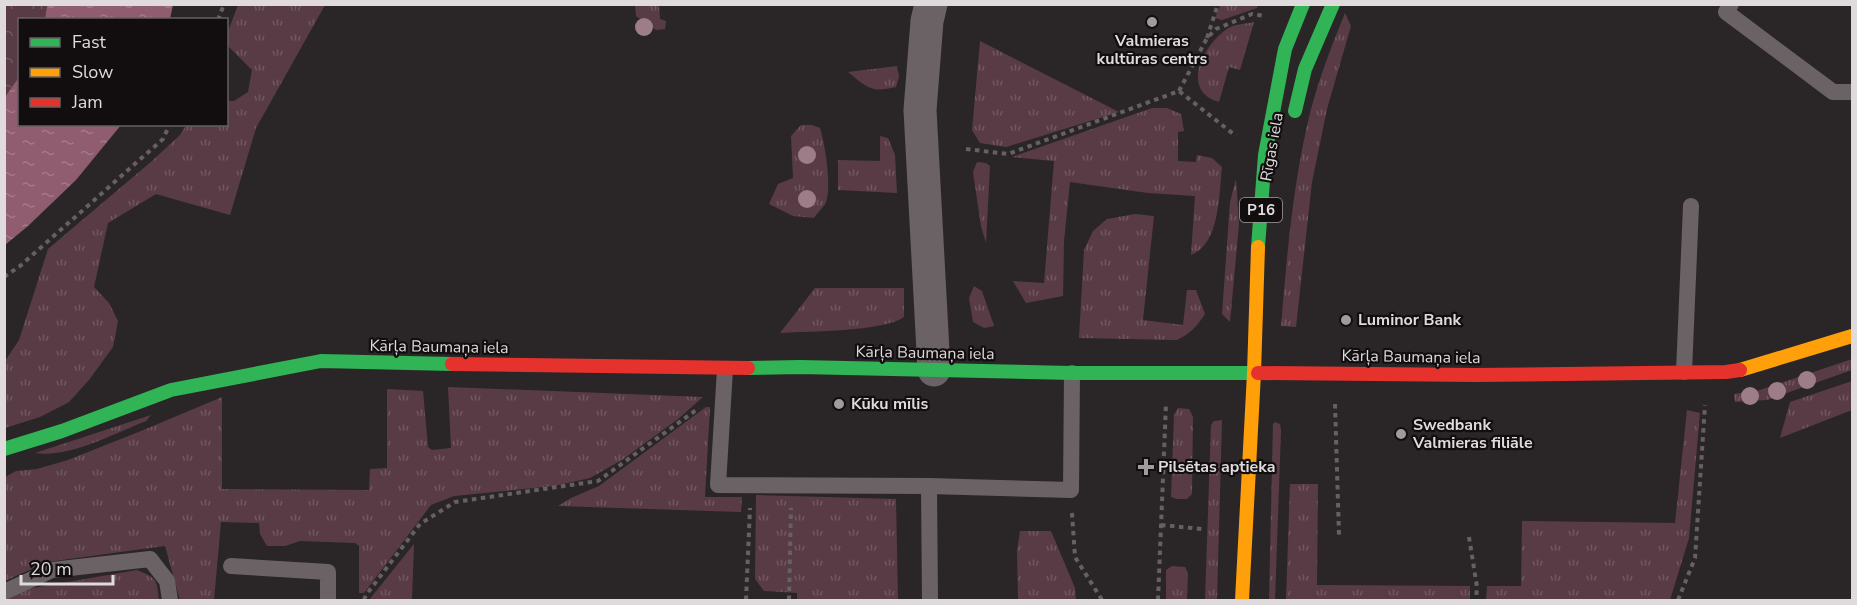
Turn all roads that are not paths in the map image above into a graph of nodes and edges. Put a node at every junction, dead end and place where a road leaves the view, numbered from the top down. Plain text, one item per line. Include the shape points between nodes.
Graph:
1 (931, 4) edge
2 (1303, 4) edge
3 (1333, 4) edge
4 (1731, 4) edge
5 (1852, 92) edge
6 (1292, 125) dead end
7 (1691, 206) dead end
8 (1272, 252) dead end
9 (1852, 336) edge
10 (725, 369) junction
11 (934, 370) junction
12 (1684, 372) junction
13 (1072, 373) junction
14 (1254, 373) junction
15 (4, 449) edge
16 (929, 486) junction
17 (231, 566) dead end
18 (4, 592) edge
19 (170, 600) edge
20 (328, 600) edge
21 (930, 600) edge
22 (1242, 600) edge

1 - 11 street via 920,110
2 - 14 street, Rīgas iela / P16 via 1285,49 1265,155 1256,267
3 - 6 street, Rīgas iela via 1305,69
4 - 5 lane via 1726,12 1833,92
7 - 12 lane
8 - 14 street, Rīgas iela / P16
9 - 12 street, Kārļa Baumaņa iela via 1737,372
10 - 11 street, Kārļa Baumaņa iela
10 - 15 street, Kārļa Baumaņa iela via 321,361 171,390
10 - 16 lane via 718,485
11 - 13 street, Kārļa Baumaņa iela
12 - 14 street, Kārļa Baumaņa iela
13 - 14 street, Kārļa Baumaņa iela
13 - 16 lane via 1071,490
14 - 22 street, Rīgas iela / P16
16 - 21 lane
17 - 20 lane via 328,572
18 - 19 lane via 52,570 150,559 167,581

